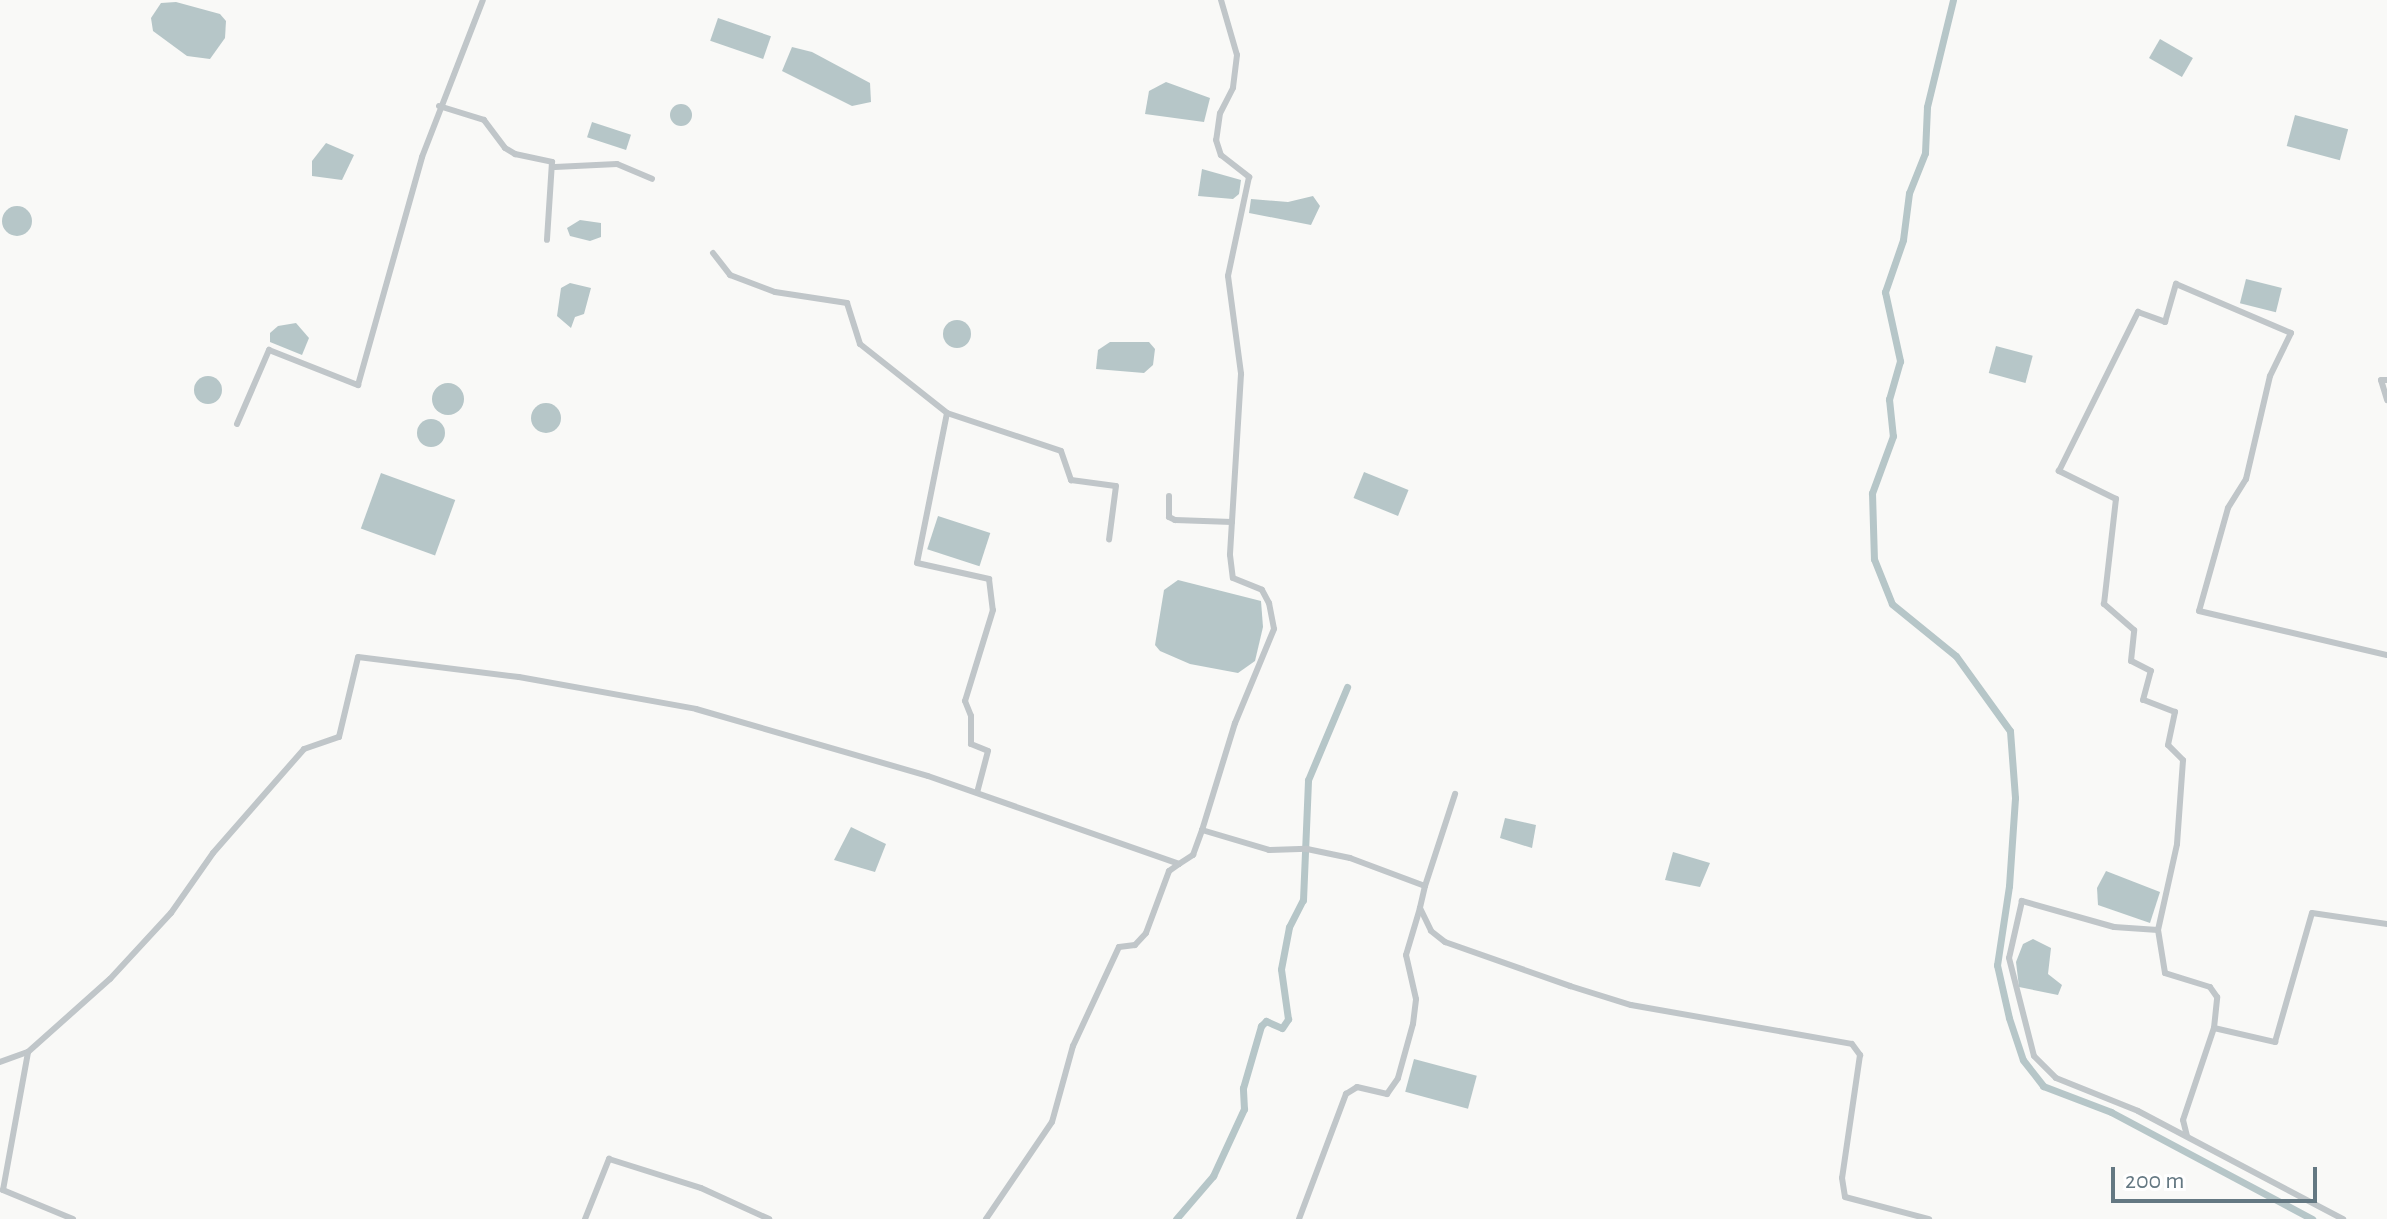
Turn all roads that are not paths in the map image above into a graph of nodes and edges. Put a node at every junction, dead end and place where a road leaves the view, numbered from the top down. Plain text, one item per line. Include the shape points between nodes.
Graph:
1 (483, 0) edge
2 (1221, 0) edge
3 (439, 106) junction
4 (555, 167) junction
5 (652, 179) dead end
6 (547, 240) dead end
7 (713, 253) dead end
8 (2387, 380) edge
9 (2387, 400) edge
10 (947, 413) junction
11 (237, 424) dead end
12 (1169, 496) dead end
13 (1232, 522) junction
14 (1109, 540) dead end
15 (2387, 655) edge
16 (977, 793) junction
17 (1455, 794) dead end
18 (1202, 830) junction
19 (1179, 864) junction
20 (1425, 886) junction
21 (1420, 908) junction
22 (2387, 924) edge
23 (2158, 930) junction
24 (2214, 1028) junction
25 (28, 1052) junction
26 (0, 1062) edge
27 (2187, 1136) junction
28 (73, 1219) edge
29 (585, 1219) edge
30 (769, 1219) edge
31 (986, 1219) edge
32 (1299, 1219) edge
33 (1929, 1219) edge
34 (2343, 1219) edge

1 - 3 street
2 - 13 street via 1237,55 1233,88 1220,113 1216,140 1221,155 1249,177 1228,276 1241,374
3 - 4 street via 484,120 505,148
3 - 11 street via 400,224 358,385 269,350
4 - 5 street via 617,164
4 - 6 street
7 - 10 street via 730,275 764,288 847,303 860,344
8 - 9 street via 2381,380
10 - 14 street via 1061,451 1071,480 1116,486
10 - 16 street via 917,563 989,579 993,610 965,701 971,744 988,751
12 - 13 street via 1169,517 1175,520
13 - 18 street via 1233,578 1262,590 1274,629 1235,723
15 - 23 street via 2199,611 2228,508 2246,479 2270,376 2291,333 2176,284 2165,322 2138,312 2059,471 2116,499 2104,604 2134,630 2131,661 2151,671 2143,700 2175,712 2168,745 2183,760 2177,844
16 - 19 street
16 - 25 street via 696,709 519,677 358,657 339,737 304,749 213,853 171,913 110,979
17 - 20 street
18 - 19 street via 1193,855
18 - 20 street via 1269,850 1307,849 1350,858
19 - 31 street via 1169,871 1146,933 1135,945 1119,947 1073,1046 1052,1122
20 - 21 street
21 - 32 street via 1406,955 1416,999 1413,1024 1398,1078 1387,1094 1357,1087 1346,1094
21 - 33 street via 1431,931 1445,942 1600,996 1852,1044 1860,1055 1842,1178 1845,1197
22 - 24 street via 2312,913 2275,1042
23 - 24 street via 2165,973 2202,982 2217,997
23 - 27 street via 2114,927 2022,901 2009,958 2034,1056 2056,1078
24 - 27 street via 2183,1120
25 - 26 street
25 - 28 street via 3,1190
27 - 34 street
29 - 30 street via 609,1159 701,1188

